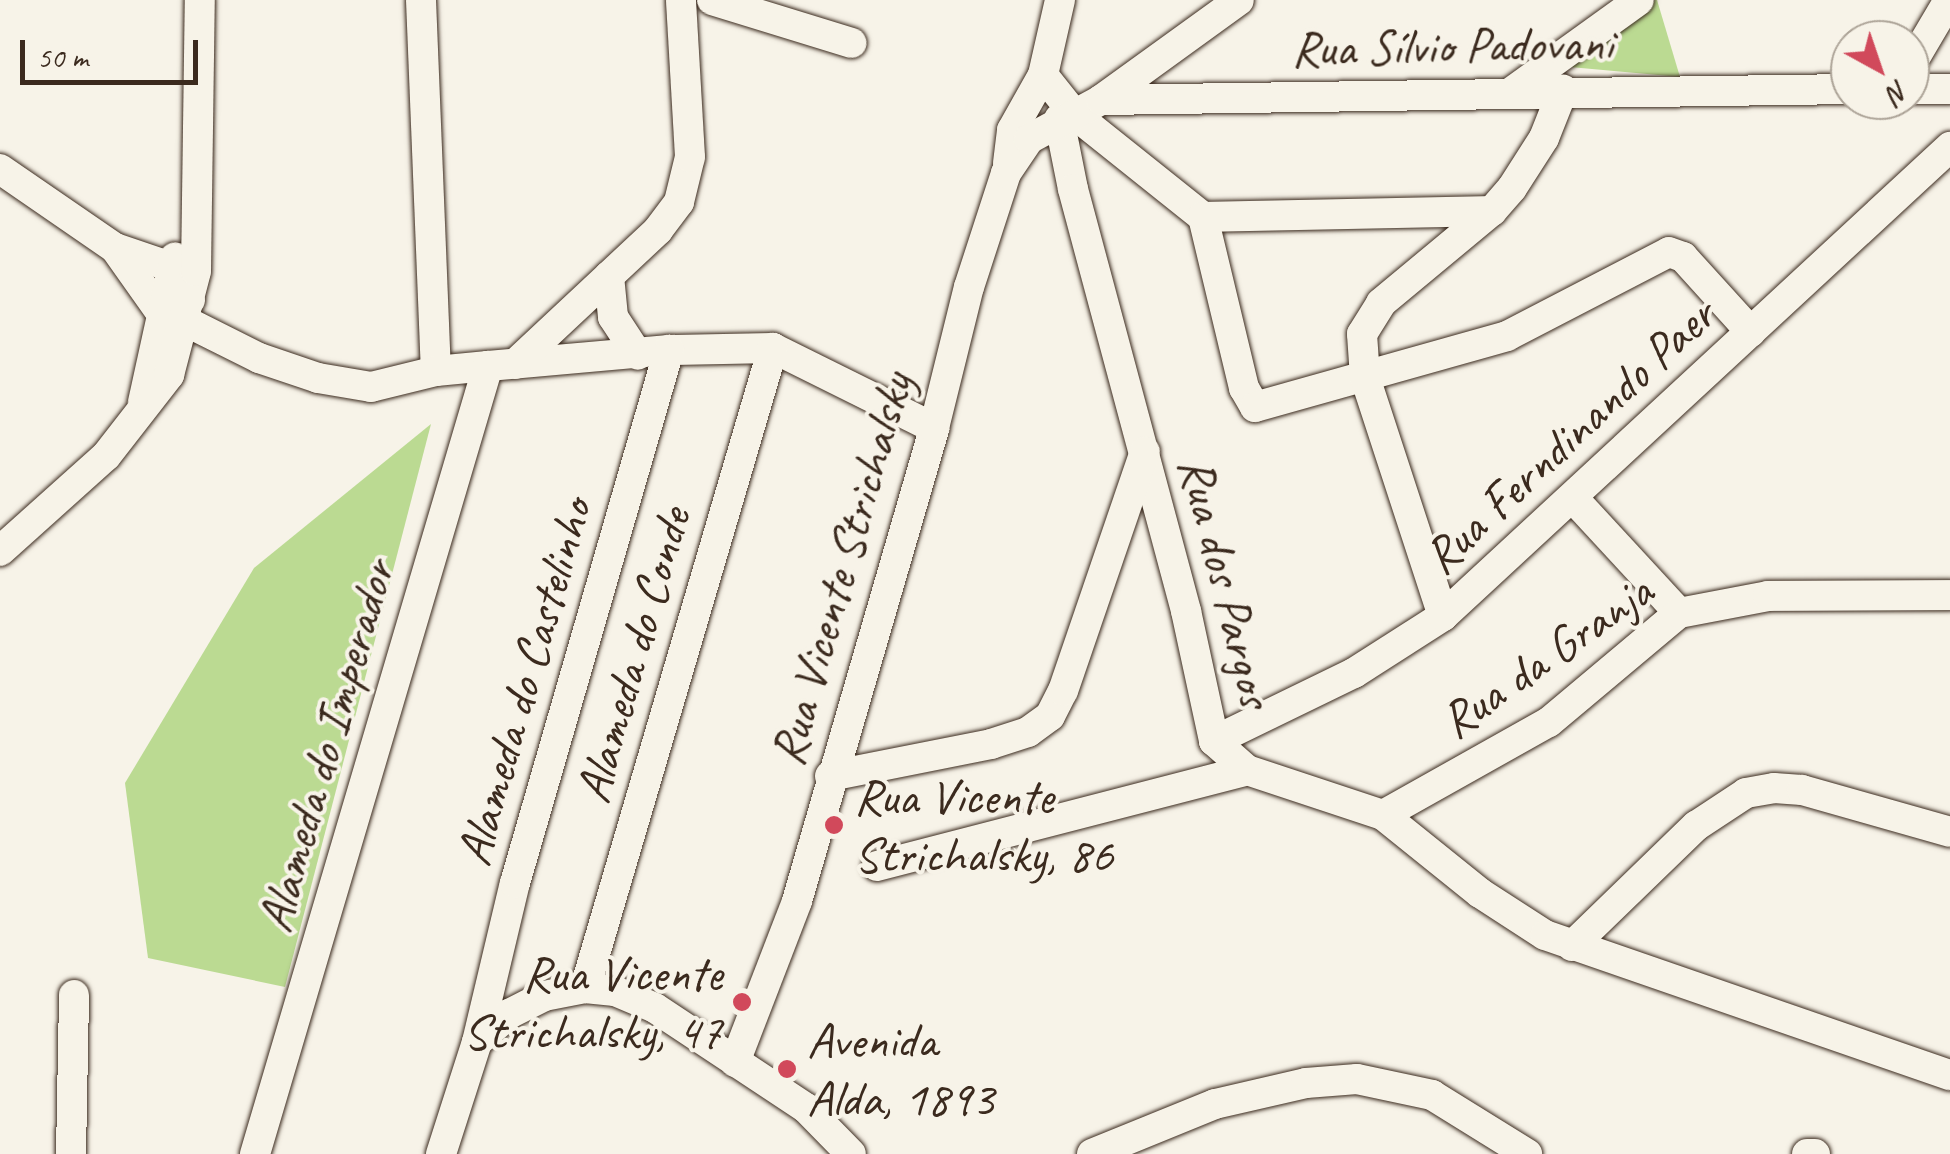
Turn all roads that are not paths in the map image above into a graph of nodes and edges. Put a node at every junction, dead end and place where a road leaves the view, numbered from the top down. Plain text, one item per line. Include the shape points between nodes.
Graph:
1 (200, 0) edge
2 (421, 0) edge
3 (682, 0) edge
4 (712, 0) edge
5 (1060, 0) edge
6 (1239, 0) edge
7 (1639, 0) edge
8 (1949, 0) edge
9 (1930, 32) edge
10 (852, 43) dead end
11 (1043, 75) junction
12 (1830, 89) edge
13 (1563, 90) junction
14 (1512, 91) junction
15 (1078, 111) junction
16 (1950, 146) edge
17 (0, 169) edge
18 (1006, 173) junction
19 (15, 191) edge
20 (1492, 211) junction
21 (194, 213) junction
22 (1202, 217) junction
23 (115, 248) junction
24 (171, 266) junction
25 (609, 276) junction
26 (179, 311) junction
27 (1750, 332) junction
28 (773, 348) junction
29 (669, 350) junction
30 (638, 355) junction
31 (502, 365) junction
32 (436, 371) junction
33 (1365, 377) junction
34 (934, 428) junction
35 (1146, 452) junction
36 (1574, 498) junction
37 (0, 551) edge
38 (1950, 594) edge
39 (1679, 614) junction
40 (1443, 616) junction
41 (1214, 740) junction
42 (1247, 770) junction
43 (830, 776) junction
44 (1384, 815) junction
45 (1950, 832) edge
46 (877, 866) dead end
47 (1572, 946) junction
48 (585, 988) junction
49 (74, 995) dead end
50 (477, 1042) junction
51 (735, 1062) junction
52 (1950, 1075) edge
53 (71, 1154) edge
54 (255, 1154) edge
55 (440, 1154) edge
56 (851, 1154) edge
57 (1092, 1154) edge
58 (1528, 1154) edge
59 (1806, 1154) edge
60 (1815, 1154) edge

1 - 21 street
2 - 32 street
3 - 25 street via 690,157 679,202
4 - 10 street
5 - 11 street
6 - 15 street, Rua Vicente Strichalsky
7 - 14 street
8 - 9 street
11 - 15 street
11 - 18 street via 1012,130
12 - 13 street, Rua Sílvio Padovani
13 - 14 street, Rua Sílvio Padovani
13 - 20 street via 1530,162
14 - 15 street, Rua Sílvio Padovani
15 - 18 street, Rua Vicente Strichalsky via 1028,139
15 - 22 street
15 - 35 street, Rua dos Pargos via 1074,189
16 - 27 street, Rua Ferndinando Paer
17 - 19 street
18 - 34 street, Rua Vicente Strichalsky
19 - 23 street
20 - 22 street
20 - 33 street via 1368,318 1361,352
21 - 24 street
21 - 26 street via 198,239
22 - 33 street via 1252,404
23 - 24 street
23 - 26 street
24 - 26 street
25 - 30 street via 613,317
25 - 31 street
26 - 32 street via 260,358 318,378 371,387
26 - 37 street via 169,375 106,456
27 - 33 street via 1683,257 1669,252 1508,336
27 - 36 street, Rua Ferndinando Paer
28 - 29 street
28 - 34 street
28 - 48 street, Alameda do Conde
29 - 30 street
29 - 50 street, Alameda do Castelinho
30 - 31 street
31 - 32 street
31 - 54 street, Alameda do Imperador
33 - 40 street
34 - 43 street, Rua Vicente Strichalsky
35 - 41 street, Rua dos Pargos
35 - 43 street via 1050,716 1028,732 991,744
36 - 39 street
36 - 40 street, Rua Ferndinando Paer
38 - 39 street, Rua da Granja via 1768,596
39 - 44 street, Rua da Granja via 1549,722
40 - 41 street, Rua Ferndinando Paer via 1354,673
41 - 42 street, Rua dos Pargos
42 - 44 street, Rua dos Pargos
42 - 46 street
43 - 51 street, Rua Vicente Strichalsky via 797,901
44 - 47 street, Rua dos Pargos via 1512,917
45 - 47 street via 1802,790 1746,792 1696,826
47 - 52 street, Rua dos Pargos
48 - 50 street via 544,996
48 - 51 street via 615,991 654,1008
49 - 53 street
50 - 55 street, Alameda do Castelinho
51 - 56 street via 806,1108
57 - 58 street via 1216,1104 1306,1083 1357,1080 1432,1095
59 - 60 street

